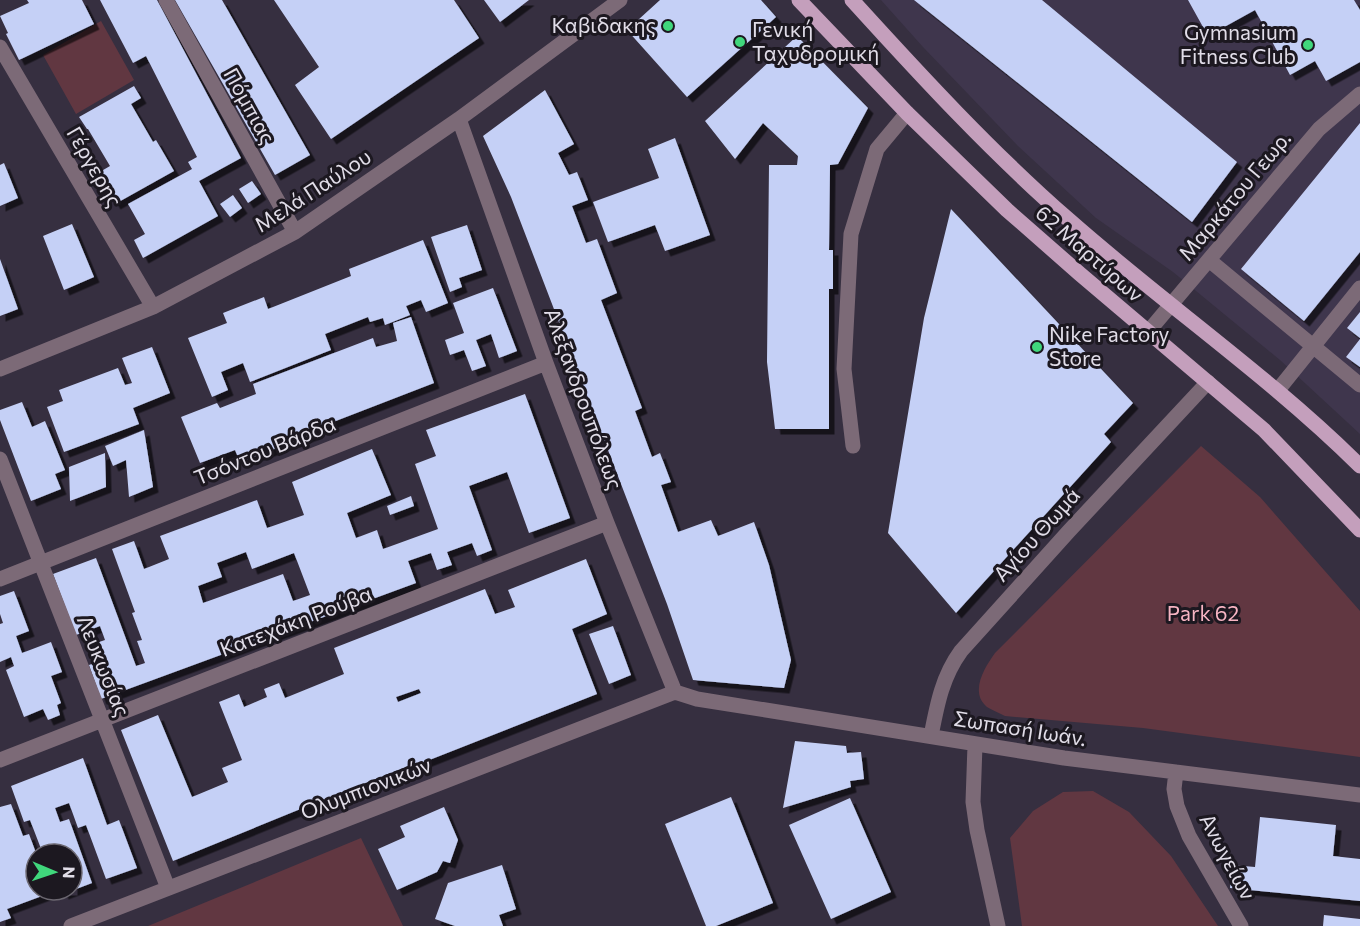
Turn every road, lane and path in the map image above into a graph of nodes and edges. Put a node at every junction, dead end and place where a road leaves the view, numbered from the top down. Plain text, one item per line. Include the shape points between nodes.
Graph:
1 (166, 0) edge
2 (620, 0) edge
3 (799, 0) edge
4 (852, 0) edge
5 (0, 47) edge
6 (1360, 94) edge
7 (907, 113) junction
8 (459, 118) junction
9 (295, 232) junction
10 (1209, 260) junction
11 (1360, 288) edge
12 (1172, 304) junction
13 (153, 307) junction
14 (1149, 332) junction
15 (1313, 347) junction
16 (546, 363) junction
17 (0, 369) edge
18 (1208, 382) junction
19 (1360, 385) edge
20 (1278, 390) junction
21 (853, 446) dead end
22 (0, 459) edge
23 (1360, 466) edge
24 (607, 523) junction
25 (1360, 530) edge
26 (39, 563) junction
27 (0, 579) edge
28 (675, 692) junction
29 (101, 720) junction
30 (931, 736) junction
31 (975, 745) junction
32 (0, 760) edge
33 (1176, 772) junction
34 (1360, 795) edge
35 (168, 888) junction
36 (71, 926) edge
37 (998, 926) edge
38 (1241, 926) edge

1 - 9 street, Πόμπιας
2 - 8 street, Μελά Παύλου
3 - 7 main road, 62 Μαρτύρων
4 - 12 main road, 62 Μαρτύρων via 1040,195
5 - 13 street, Γέργερης
6 - 10 street, Μαρκάτου Γεωρ. via 1319,129
7 - 14 main road, 62 Μαρτύρων via 1007,210
7 - 21 street via 877,149 851,234 844,369
8 - 9 street, Μελά Παύλου
8 - 16 street, Αλεξανδρουπόλεως
9 - 13 street, Μελά Παύλου
10 - 12 street, Μαρκάτου Γεωρ.
10 - 15 street
11 - 15 street
12 - 14 street, Μαρκάτου Γεωρ.
12 - 20 main road, 62 Μαρτύρων
13 - 17 street, Μελά Παύλου
14 - 18 main road, 62 Μαρτύρων
15 - 19 street
15 - 20 street
16 - 24 street, Αλεξανδρουπόλεως
16 - 26 street, Τσόντου Βάρδα
18 - 25 main road, 62 Μαρτύρων via 1264,430
18 - 30 street, Αγίου Θωμά via 957,657 946,673
20 - 23 main road, 62 Μαρτύρων
22 - 26 street, Λευκωσίας
24 - 28 street, Αλεξανδρουπόλεως
24 - 29 street, Κατεχάκη Ρούβα
26 - 27 street, Τσόντου Βάρδα
26 - 29 street, Λευκωσίας
28 - 30 street, Σωπασή Ιωάν. via 697,699
28 - 35 street, Ολυμπιονικών
29 - 32 street, Κατεχάκη Ρούβα
29 - 35 street, Λευκωσίας
30 - 31 street, Σωπασή Ιωάν.
31 - 33 street, Σωπασή Ιωάν.
31 - 37 street via 976,830
33 - 34 street, Σωπασή Ιωάν.
33 - 38 street, Ανωγείων via 1174,789 1188,836
35 - 36 street, Ολυμπιονικών

